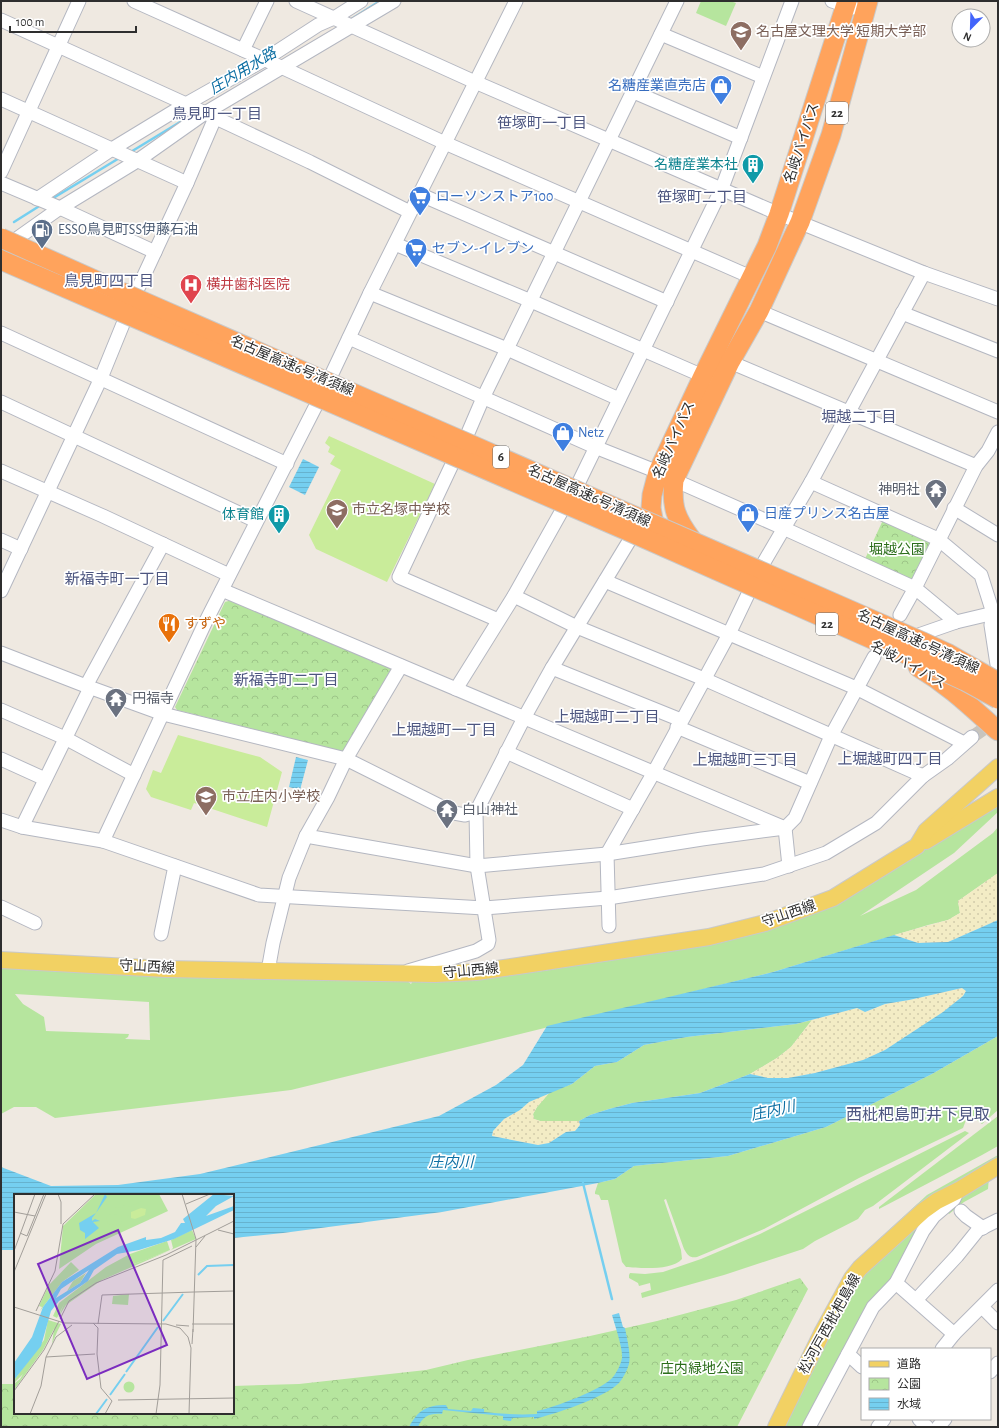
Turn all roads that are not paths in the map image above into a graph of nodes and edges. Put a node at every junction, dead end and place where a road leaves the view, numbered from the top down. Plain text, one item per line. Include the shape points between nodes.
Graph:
1 (79, 1) edge
2 (134, 1) edge
3 (267, 1) edge
4 (296, 1) edge
5 (362, 1) edge
6 (394, 1) edge
7 (516, 1) edge
8 (678, 1) edge
9 (792, 1) edge
10 (841, 3) edge
11 (866, 6) edge
12 (334, 18) junction
13 (1, 20) edge
14 (352, 26) junction
15 (661, 34) junction
16 (58, 47) junction
17 (243, 50) junction
18 (264, 60) junction
19 (281, 67) junction
20 (763, 77) junction
21 (475, 82) junction
22 (634, 92) junction
23 (1, 99) edge
24 (186, 104) junction
25 (28, 112) junction
26 (210, 116) junction
27 (741, 138) junction
28 (609, 140) junction
29 (445, 143) junction
30 (112, 149) junction
31 (137, 161) junction
32 (1, 172) edge
33 (1, 183) edge
34 (187, 184) junction
35 (722, 188) junction
36 (420, 194) junction
37 (37, 199) junction
38 (579, 202) junction
39 (60, 208) junction
40 (410, 212) junction
41 (779, 214) junction
42 (800, 222) junction
43 (4, 242) edge
44 (395, 244) junction
45 (155, 252) junction
46 (692, 252) junction
47 (555, 253) junction
48 (1, 260) edge
49 (1, 265) edge
50 (924, 273) junction
51 (751, 277) junction
52 (370, 293) junction
53 (134, 297) junction
54 (74, 298) joint
55 (998, 300) edge
56 (531, 301) junction
57 (667, 302) junction
58 (759, 311) junction
59 (902, 313) junction
60 (126, 317) junction
61 (1, 333) edge
62 (349, 338) junction
63 (507, 349) junction
64 (642, 350) junction
65 (998, 351) edge
66 (876, 360) junction
67 (730, 362) junction
68 (703, 376) junction
69 (101, 378) junction
70 (333, 383) junction
71 (483, 398) junction
72 (619, 399) junction
73 (1, 402) edge
74 (317, 402) junction
75 (848, 412) junction
76 (998, 412) edge
77 (697, 431) junction
78 (998, 432) edge
79 (74, 436) junction
80 (465, 440) junction
81 (595, 447) junction
82 (993, 453) edge
83 (455, 458) junction
84 (286, 464) junction
85 (976, 466) junction
86 (1, 471) edge
87 (662, 479) junction
88 (811, 482) junction
89 (576, 488) junction
90 (48, 492) junction
91 (564, 505) junction
92 (954, 508) junction
93 (640, 519) junction
94 (256, 521) junction
95 (783, 528) junction
96 (998, 535) edge
97 (938, 539) junction
98 (1, 540) edge
99 (692, 540) junction
100 (162, 544) junction
101 (21, 549) junction
102 (690, 561) junction
103 (760, 569) junction
104 (229, 575) junction
105 (606, 581) junction
106 (915, 588) junction
107 (222, 590) junction
108 (750, 590) junction
109 (1, 592) edge
110 (514, 596) junction
111 (995, 613) edge
112 (900, 616) dead end
113 (498, 620) junction
114 (956, 622) junction
115 (577, 627) junction
116 (729, 634) junction
117 (910, 638) junction
118 (1, 653) edge
119 (874, 657) dead end
120 (401, 666) junction
121 (552, 668) junction
122 (998, 670) edge
123 (704, 680) junction
124 (998, 682) edge
125 (88, 687) junction
126 (856, 688) junction
127 (456, 690) junction
128 (998, 699) edge
129 (998, 709) edge
130 (1, 710) edge
131 (163, 714) junction
132 (524, 718) junction
133 (679, 724) junction
134 (998, 731) edge
135 (831, 736) junction
136 (65, 738) junction
137 (506, 752) junction
138 (346, 759) junction
139 (1, 760) edge
140 (998, 767) edge
141 (654, 772) junction
142 (134, 775) junction
143 (923, 776) junction
144 (45, 779) junction
145 (810, 783) junction
146 (998, 797) edge
147 (633, 809) junction
148 (476, 812) junction
149 (1, 820) edge
150 (22, 827) junction
151 (785, 828) junction
152 (306, 836) junction
153 (103, 841) junction
154 (917, 846) junction
155 (607, 854) junction
156 (174, 866) junction
157 (476, 866) junction
158 (788, 866) junction
159 (284, 896) junction
160 (608, 898) junction
161 (1, 906) edge
162 (484, 908) junction
163 (35, 923) dead end
164 (609, 926) dead end
165 (161, 934) dead end
166 (1, 960) edge
167 (268, 971) junction
168 (398, 974) junction
169 (998, 1166) edge
170 (959, 1190) junction
171 (960, 1211) dead end
172 (993, 1225) edge
173 (896, 1283) junction
174 (998, 1290) edge
175 (916, 1300) junction
176 (982, 1307) junction
177 (998, 1323) edge
178 (954, 1334) junction
179 (943, 1348) edge
180 (848, 1354) junction
181 (998, 1363) edge
182 (861, 1366) edge
183 (991, 1371) edge
184 (776, 1427) edge
185 (809, 1427) edge

1 - 16 street
2 - 17 street
3 - 17 street
4 - 12 street
5 - 12 street
6 - 14 street
7 - 21 street
8 - 15 street
9 - 20 street
10 - 11 street
10 - 41 highway, 名岐バイパス / 22
11 - 42 highway, 名岐バイパス / 22 via 831,134
12 - 14 street
12 - 18 street
13 - 16 street
14 - 19 street
14 - 21 street
15 - 20 street
15 - 22 street
16 - 24 street
16 - 25 street
17 - 18 street
18 - 19 street
18 - 24 street
19 - 26 street
19 - 29 street
20 - 27 street
21 - 28 street
21 - 29 street
22 - 27 street
22 - 28 street
23 - 25 street
24 - 26 street
24 - 30 street
25 - 30 street
25 - 32 street
26 - 31 street
26 - 34 street
26 - 40 street
27 - 35 street
28 - 35 street
28 - 38 street
29 - 36 street
29 - 38 street
30 - 31 street
30 - 37 street
31 - 34 street
31 - 39 street
33 - 37 street
34 - 45 street
35 - 41 street
35 - 46 street
36 - 40 street
36 - 47 street
37 - 39 street
38 - 46 street
38 - 47 street
39 - 43 street
39 - 45 street
40 - 44 street
41 - 42 street
41 - 51 highway, 名岐バイパス / 22 via 767,246
42 - 50 street
42 - 58 highway, 名岐バイパス / 22
43 - 53 street
43 - 70 highway, 名古屋高速6号清須線 / 6, bridge
44 - 52 street
44 - 56 street
45 - 53 street
46 - 51 street
46 - 57 street
47 - 56 street
47 - 57 street
48 - 102 highway, 名古屋高速6号清須線 / 6, bridge
49 - 54 street
50 - 55 street
50 - 59 street
51 - 68 highway, 名岐バイパス / 22
52 - 62 street
52 - 63 street
53 - 60 street
53 - 70 street
54 - 60 highway
56 - 63 street
56 - 64 street
57 - 64 street
58 - 66 street
58 - 67 highway, 名岐バイパス / 22
59 - 65 street
59 - 66 street
60 - 69 street
60 - 74 street
60 - 102 highway, bridge via 242,358 511,470 654,537
61 - 69 street
62 - 70 street
62 - 71 street
63 - 71 street
63 - 72 street
64 - 68 street
64 - 72 street
66 - 75 street
66 - 76 street
67 - 75 street
67 - 77 highway, 名岐バイパス / 22
68 - 87 highway, 名岐バイパス / 22
69 - 79 street
69 - 84 street
70 - 74 street
70 - 80 street
70 - 124 highway, 名古屋高速6号清須線 / 6, bridge via 923,642
71 - 80 street
71 - 81 street
72 - 81 street
73 - 79 street
74 - 83 street
74 - 84 street
75 - 85 street
75 - 88 street
77 - 87 highway, 名岐バイパス / 22
77 - 93 street
78 - 82 street
79 - 90 street
79 - 94 street
80 - 89 street
81 - 87 street
81 - 89 street
82 - 85 street
83 - 91 street
83 - 113 street via 399,577
84 - 94 street
85 - 92 street
86 - 90 street
87 - 93 highway via 647,495
87 - 95 street
87 - 99 highway, 名岐バイパス / 22 via 672,499 679,523
88 - 95 street
88 - 97 street
89 - 93 street
90 - 100 street
90 - 101 street
91 - 93 street via 611,525
91 - 110 street
92 - 96 street
92 - 97 street
93 - 99 highway
93 - 102 highway, 名岐バイパス / 22 via 671,550
93 - 105 street
94 - 104 street
95 - 103 street
95 - 106 street
97 - 106 street
97 - 111 street via 982,575
98 - 101 street
99 - 103 highway, 名岐バイパス / 22
100 - 104 street
100 - 125 street
101 - 109 street
102 - 108 highway, 名岐バイパス / 22
102 - 128 highway, 名古屋高速6号清須線 / 6, bridge via 944,671
103 - 108 street
103 - 117 highway, 名岐バイパス / 22 via 891,626
104 - 107 street
105 - 115 street
105 - 116 street
106 - 112 street
106 - 114 street
107 - 120 street
107 - 131 street
108 - 116 street
108 - 134 highway, 名岐バイパス / 22 via 910,662 944,683
110 - 113 street
110 - 115 street
111 - 114 street
111 - 122 street via 991,624
113 - 127 street
114 - 117 street
115 - 121 street
115 - 123 street
116 - 123 street
116 - 126 street
117 - 129 highway, 名岐バイパス / 22 via 958,673
118 - 125 street
119 - 126 street
120 - 127 street
120 - 138 street
121 - 132 street
121 - 133 street
123 - 133 street
123 - 135 street
125 - 131 street
125 - 136 street
126 - 135 street
126 - 143 street via 968,740
127 - 132 street
130 - 136 street
131 - 138 street
131 - 142 street
132 - 137 street
132 - 141 street
133 - 141 street
133 - 145 street
135 - 143 street
135 - 145 street
136 - 142 street
136 - 144 street
137 - 147 street
137 - 148 street
138 - 148 street via 454,813 465,815
138 - 152 street
139 - 144 street
140 - 154 main road, 守山西線 via 926,831
141 - 147 street
141 - 151 street
142 - 153 street
143 - 158 street via 876,823 826,853
144 - 150 street
145 - 151 street via 795,818
146 - 154 main road, 守山西線
147 - 155 street
148 - 157 street
149 - 150 street
150 - 153 street
151 - 155 street
151 - 158 street
152 - 157 street
152 - 159 street
153 - 156 street
154 - 168 main road, 守山西線 via 833,898 764,923 708,937 476,972
155 - 157 street
155 - 160 street
156 - 159 street via 259,895
156 - 165 street
157 - 162 street
158 - 160 street via 764,874
159 - 162 street
159 - 167 street
160 - 162 street
160 - 164 street
161 - 163 street
162 - 168 street via 488,944 471,952
166 - 167 main road, 守山西線 via 166,969
167 - 168 main road, 守山西線
169 - 170 main road, 松河戸西枇杷島線
170 - 173 street via 954,1199 934,1216 923,1231
170 - 184 main road, 松河戸西枇杷島線 via 937,1200 923,1211 852,1278
171 - 172 street via 966,1216
172 - 175 street via 978,1230
173 - 175 street
173 - 180 street via 873,1307
174 - 176 street
175 - 178 street
176 - 177 street
176 - 178 street
178 - 179 street
180 - 182 street
180 - 185 street
181 - 183 street

